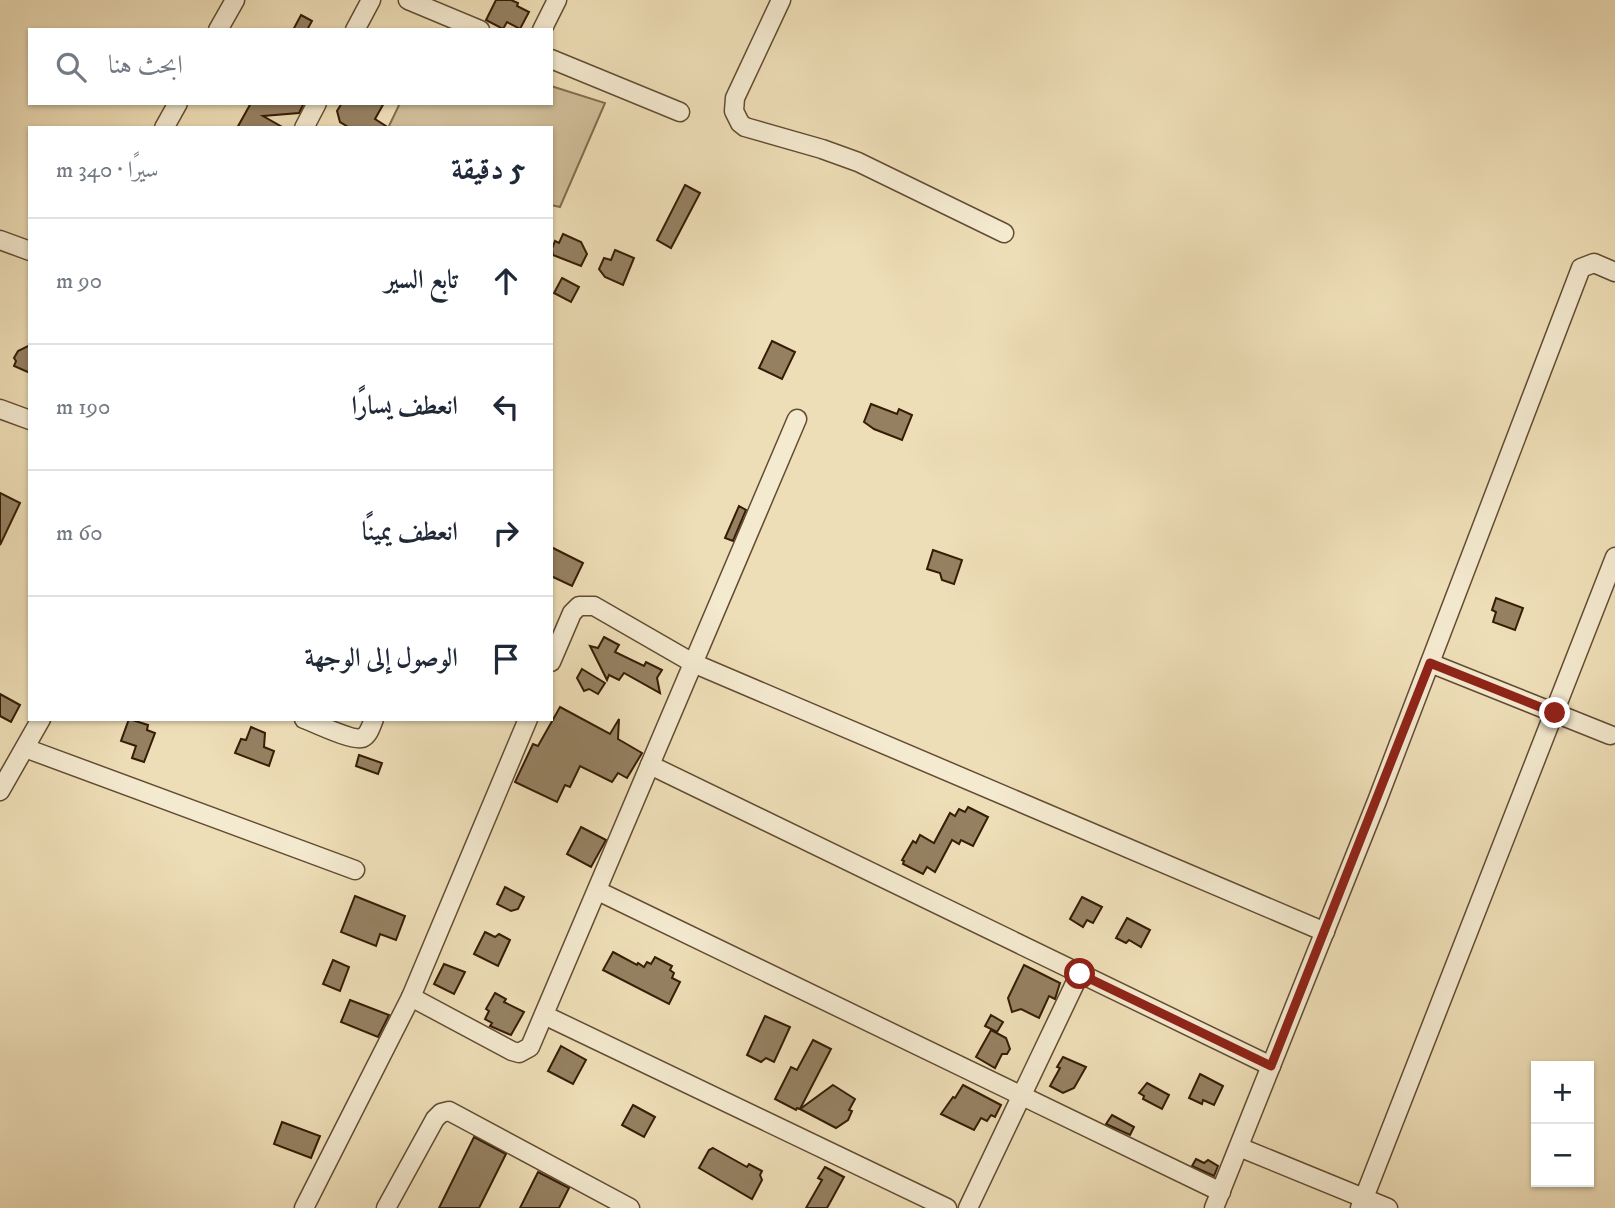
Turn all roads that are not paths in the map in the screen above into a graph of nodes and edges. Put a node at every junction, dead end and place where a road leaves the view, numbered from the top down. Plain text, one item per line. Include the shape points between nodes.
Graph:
1 (235, 0) edge
2 (371, 0) edge
3 (557, 0) edge
4 (782, 0) edge
5 (416, 1) edge
6 (219, 28) edge
7 (356, 28) edge
8 (476, 28) edge
9 (543, 28) edge
10 (553, 60) edge
11 (177, 105) edge
12 (316, 105) edge
13 (680, 112) dead end
14 (165, 126) edge
15 (305, 126) edge
16 (1004, 233) dead end
17 (0, 240) edge
18 (28, 250) edge
19 (1615, 272) edge
20 (0, 409) edge
21 (28, 419) edge
22 (797, 419) dead end
23 (1615, 557) edge
24 (553, 658) edge
25 (693, 663) junction
26 (1430, 663) junction
27 (1555, 713) junction
28 (40, 721) edge
29 (309, 721) edge
30 (373, 721) edge
31 (527, 721) edge
32 (1610, 735) dead end
33 (24, 748) junction
34 (650, 765) junction
35 (0, 791) edge
36 (355, 870) dead end
37 (598, 891) junction
38 (1325, 932) junction
39 (1080, 974) junction
40 (411, 998) junction
41 (544, 1015) junction
42 (1271, 1066) junction
43 (1022, 1096) junction
44 (1239, 1147) junction
45 (1218, 1200) edge
46 (1362, 1203) edge
47 (304, 1208) edge
48 (386, 1208) edge
49 (630, 1208) edge
50 (947, 1208) edge
51 (968, 1208) edge
52 (1388, 1208) edge

1 - 6 street
2 - 7 street
3 - 9 street
4 - 16 street via 735,98 734,111 740,123 858,162
5 - 8 street
10 - 13 street
11 - 14 street
12 - 15 street
17 - 18 street
19 - 26 street via 1594,262 1581,268
20 - 21 street
22 - 25 street
23 - 27 street
24 - 25 street via 572,613 589,604
25 - 34 street
25 - 38 street
26 - 27 street
26 - 38 street
27 - 32 street
27 - 46 street
28 - 33 street
29 - 30 street via 356,738 365,736
31 - 40 street
33 - 35 street
33 - 36 street
34 - 37 street
34 - 39 street
37 - 41 street
37 - 43 street
38 - 42 street
39 - 42 street
39 - 43 street
40 - 41 street via 519,1053 530,1047
40 - 47 street
41 - 50 street
42 - 44 street
43 - 45 street
43 - 51 street
44 - 45 street
44 - 46 street
46 - 52 street
48 - 49 street via 435,1119 449,1111

